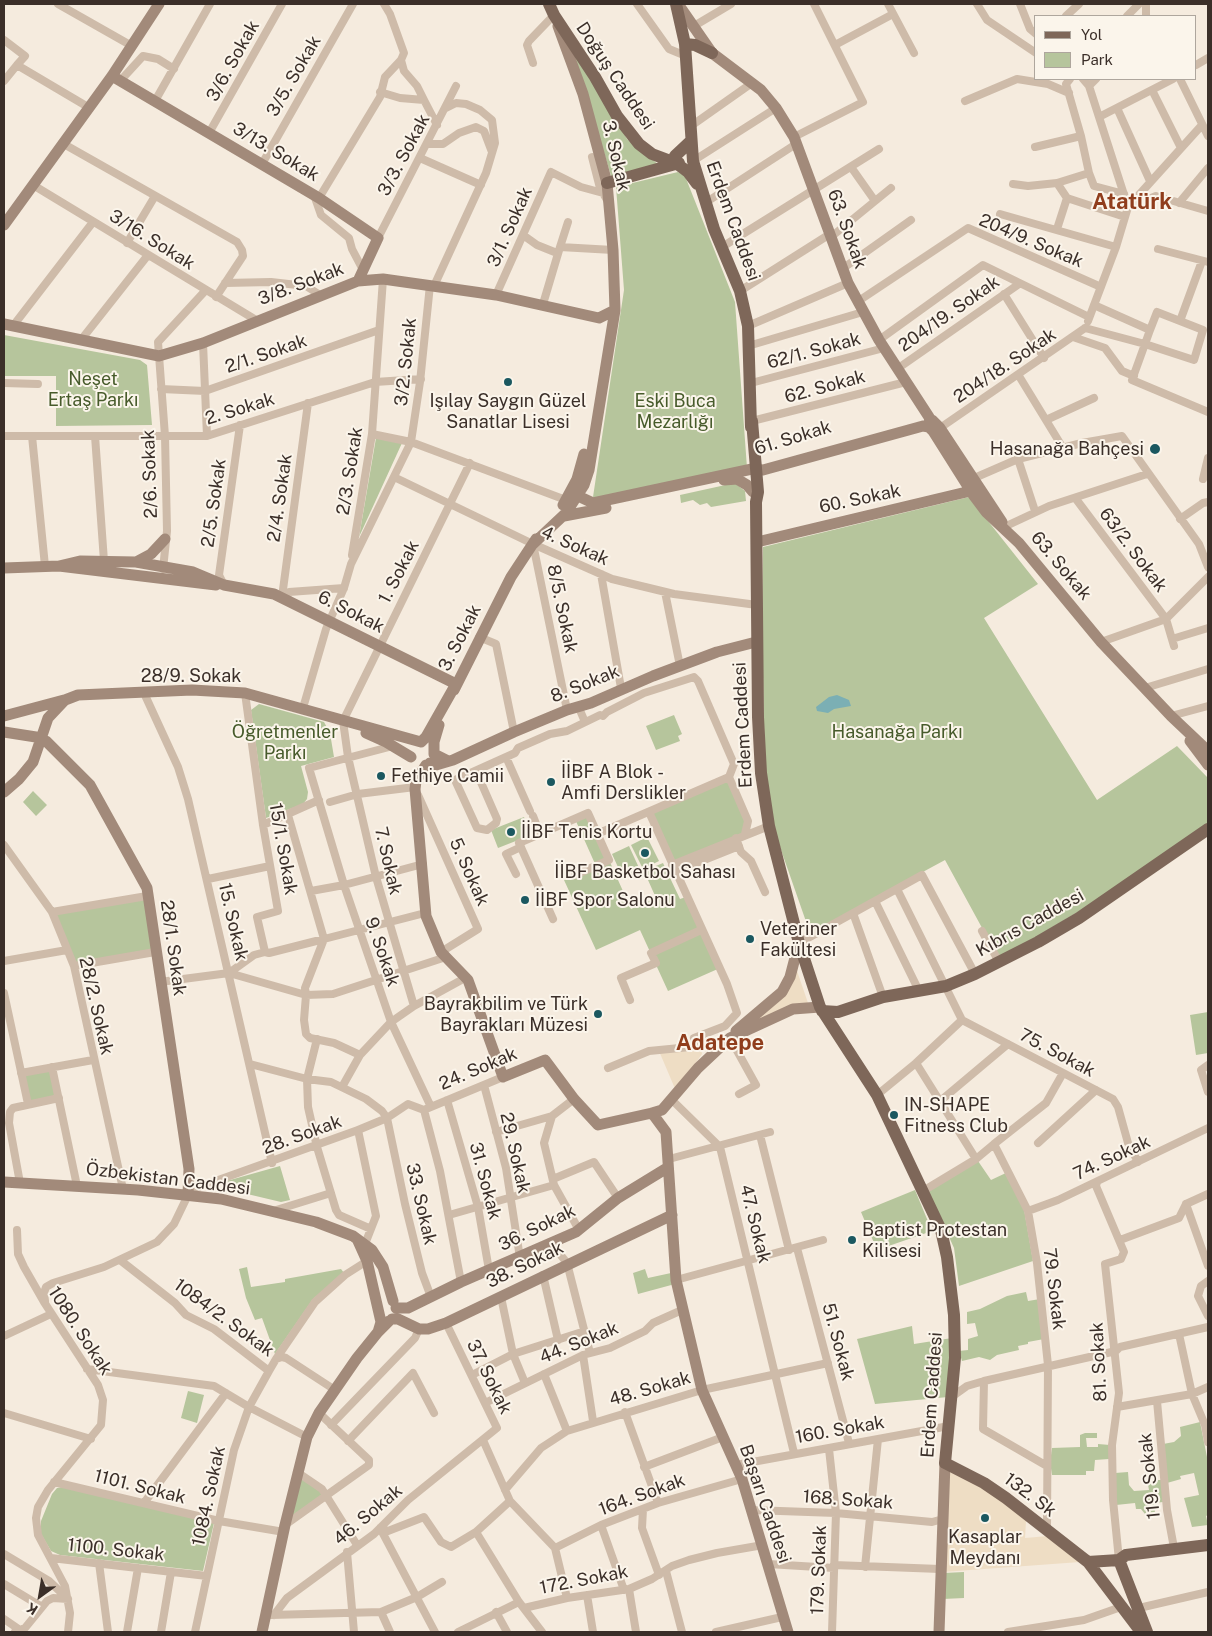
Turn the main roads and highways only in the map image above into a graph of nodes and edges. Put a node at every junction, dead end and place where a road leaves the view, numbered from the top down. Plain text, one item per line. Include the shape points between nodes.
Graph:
1 (159, 4) edge
2 (677, 4) edge
3 (551, 10) edge
4 (686, 50) junction
5 (712, 53) junction
6 (116, 78) junction
7 (691, 141) junction
8 (693, 161) junction
9 (676, 163) junction
10 (605, 192) junction
11 (704, 200) junction
12 (4, 225) edge
13 (361, 275) junction
14 (616, 310) junction
15 (8, 325) edge
16 (931, 426) junction
17 (755, 468) junction
18 (974, 487) junction
19 (578, 496) junction
20 (754, 497) junction
21 (566, 500) junction
22 (564, 516) junction
23 (166, 535) road end
24 (757, 542) junction
25 (533, 544) junction
26 (136, 562) junction
27 (59, 566) junction
28 (4, 568) edge
29 (224, 585) junction
30 (756, 642) junction
31 (456, 684) junction
32 (65, 700) junction
33 (4, 716) edge
34 (1171, 716) junction
35 (342, 721) junction
36 (4, 732) edge
37 (41, 739) junction
38 (421, 742) junction
39 (1208, 751) edge
40 (411, 757) junction
41 (430, 760) junction
42 (1208, 765) edge
43 (4, 792) edge
44 (1208, 830) edge
45 (797, 948) junction
46 (819, 1009) junction
47 (725, 1041) junction
48 (503, 1077) joint
49 (652, 1113) junction
50 (668, 1164) junction
51 (4, 1182) edge
52 (188, 1196) junction
53 (672, 1215) junction
54 (354, 1236) junction
55 (387, 1316) junction
56 (945, 1463) junction
57 (1208, 1545) edge
58 (1119, 1560) junction
59 (1096, 1565) junction
60 (1127, 1582) junction
61 (1111, 1592) junction
62 (262, 1632) edge
63 (788, 1632) edge
64 (939, 1632) edge
65 (1141, 1632) edge
66 (1147, 1632) edge

1 - 6 main road
2 - 4 main road, Erdem Caddesi
2 - 5 main road, 63. Sokak
3 - 9 main road, Doğuş Caddesi via 617,116 639,144 652,154
3 - 10 main road, 3. Sokak via 583,94
4 - 5 main road via 696,45
4 - 7 main road, Erdem Caddesi
5 - 16 main road, 63. Sokak via 761,90 776,108 795,141 848,283
6 - 12 main road via 88,107
6 - 13 main road, 3/13. Sokak via 317,196 378,238
7 - 8 main road, Erdem Caddesi
7 - 9 main road via 675,156
8 - 9 main road
8 - 11 main road, Erdem Caddesi
9 - 10 main road
9 - 11 main road, Doğuş Caddesi via 695,180
10 - 14 main road, 3. Sokak via 613,250
11 - 17 main road, Erdem Caddesi via 740,291 748,326
13 - 14 main road, 3/8. Sokak via 496,294 599,318
13 - 15 main road, 3/8. Sokak via 203,343 159,356
14 - 19 main road, 3. Sokak via 589,470
14 - 21 main road, 3. Sokak via 606,329 582,467
16 - 17 main road, 61. Sokak
16 - 18 main road, 63. Sokak
17 - 19 main road, 61. Sokak via 593,504
17 - 20 main road, Erdem Caddesi via 758,492
18 - 24 main road, 60. Sokak
18 - 34 main road, 63. Sokak via 1102,642
19 - 21 main road
19 - 22 main road, 3. Sokak
20 - 22 main road via 743,482 731,478
20 - 24 main road, Erdem Caddesi
21 - 25 main road, 3. Sokak
22 - 25 main road, 3. Sokak
23 - 26 main road via 151,554
24 - 30 main road, Erdem Caddesi
25 - 31 main road, 3. Sokak
26 - 27 main road, 6. Sokak via 80,561
26 - 29 main road, 6. Sokak via 193,572
27 - 28 main road, 6. Sokak
27 - 29 main road, 6. Sokak
29 - 31 main road, 6. Sokak via 284,598
30 - 41 main road, 8. Sokak via 717,652 621,688 448,761 436,765
30 - 45 main road, Erdem Caddesi via 761,773 769,826
31 - 38 main road, 3. Sokak
31 - 41 main road, 3. Sokak via 436,734
32 - 33 main road, 28/9. Sokak
32 - 35 main road, 28/9. Sokak via 100,694 192,690 245,693
32 - 37 main road via 48,718
34 - 39 main road, 63. Sokak
34 - 42 main road, 63. Sokak
35 - 38 main road, 28/9. Sokak
35 - 40 main road, 28/9. Sokak
36 - 37 main road
37 - 43 main road via 33,762
37 - 52 main road, 28/1. Sokak via 90,785 147,888 189,1169
38 - 40 main road via 411,749
38 - 41 main road via 428,744
40 - 41 main road via 418,765
41 - 48 main road, 3. Sokak via 415,788 425,913 444,955 468,980
44 - 46 main road, Kıbrıs Caddesi via 1079,918 975,974 946,986 883,997 838,1012
45 - 46 main road, Erdem Caddesi
45 - 47 main road via 790,977 782,992
46 - 47 main road via 781,1014
46 - 56 main road, Erdem Caddesi via 877,1095 941,1230 954,1315 953,1396
47 - 49 main road via 662,1110
48 - 49 main road, 24. Sokak via 545,1060 598,1125
49 - 50 main road via 666,1132
50 - 53 main road, Başarı Caddesi
50 - 55 main road, 36. Sokak via 579,1230
51 - 52 main road, Özbekistan Caddesi
52 - 54 main road, Özbekistan Caddesi via 221,1199 274,1211
53 - 55 main road, 38. Sokak via 446,1323 420,1329
53 - 63 main road, Başarı Caddesi via 676,1280 702,1390 742,1479
54 - 55 main road via 363,1248
54 - 55 main road, Özbekistan Caddesi via 365,1244 383,1267
55 - 62 main road via 319,1413 307,1438 284,1528 270,1615
56 - 59 main road, 132. Sk via 984,1483
56 - 64 main road, Erdem Caddesi
57 - 58 main road via 1126,1555
58 - 59 main road
58 - 60 main road
59 - 61 main road, 132. Sk
60 - 61 main road via 1120,1590
60 - 66 main road
61 - 65 main road, 132. Sk

